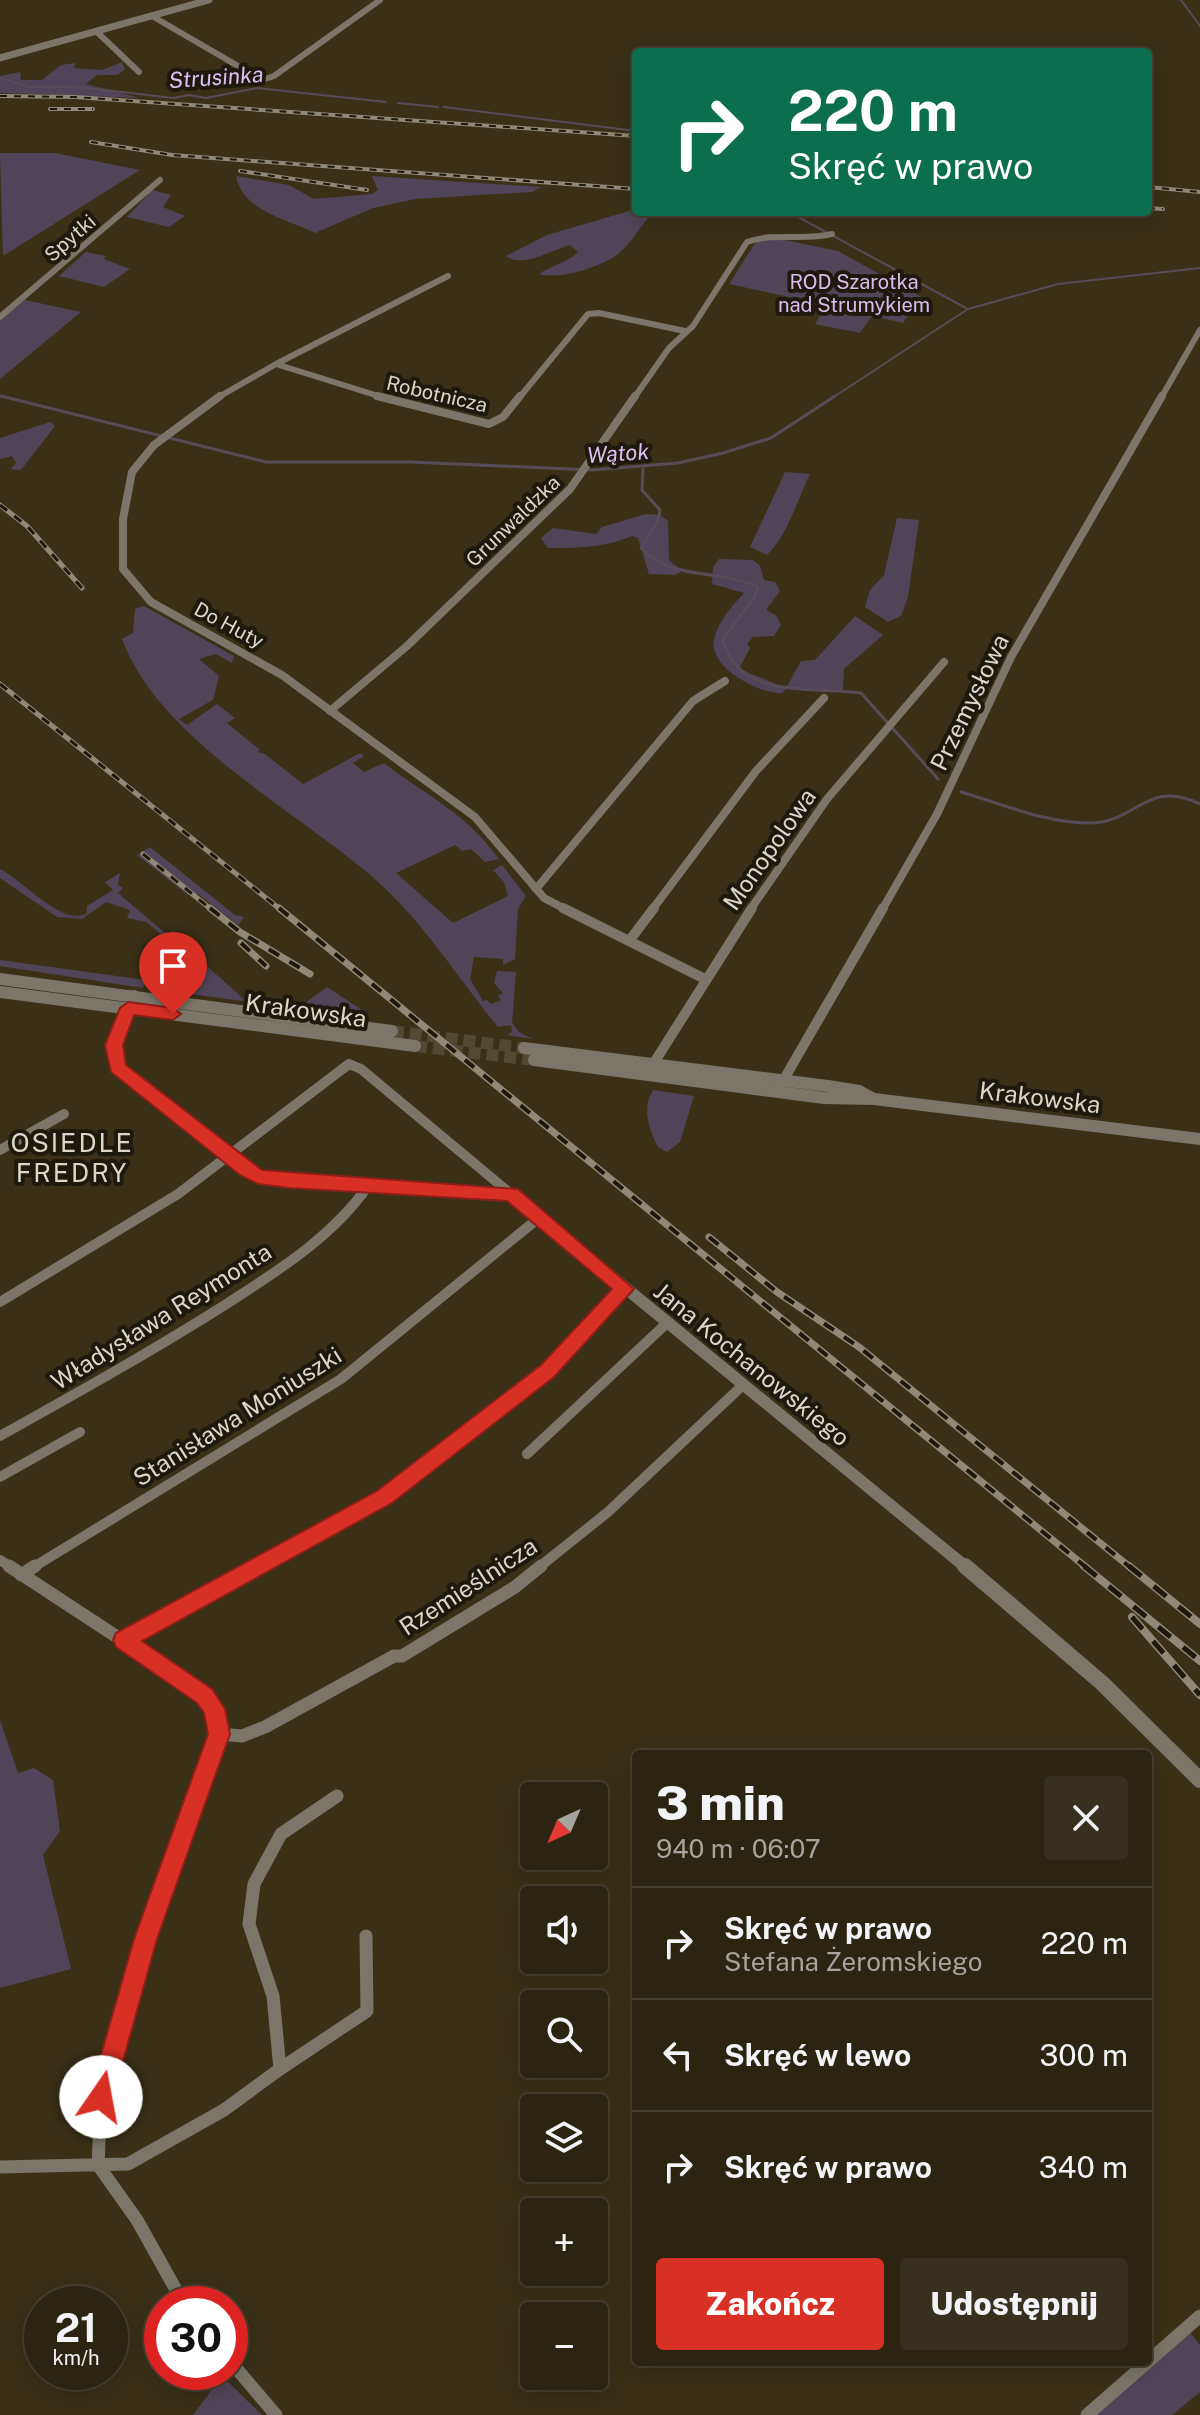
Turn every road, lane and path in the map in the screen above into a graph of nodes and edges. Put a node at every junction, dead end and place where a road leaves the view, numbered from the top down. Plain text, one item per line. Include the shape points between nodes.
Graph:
1 (209, 0) edge
2 (380, 0) edge
3 (152, 16) junction
4 (96, 31) junction
5 (0, 58) edge
6 (139, 72) dead end
7 (160, 180) dead end
8 (830, 235) dead end
9 (448, 276) dead end
10 (0, 317) edge
11 (1200, 330) edge
12 (685, 331) junction
13 (279, 365) junction
14 (944, 662) dead end
15 (725, 681) dead end
16 (824, 698) dead end
17 (330, 711) junction
18 (536, 889) junction
19 (629, 941) junction
20 (0, 979) edge
21 (705, 979) junction
22 (0, 992) edge
23 (131, 1002) junction
24 (392, 1031) tunnel mouth
25 (415, 1046) tunnel mouth
26 (524, 1048) tunnel mouth
27 (534, 1060) tunnel mouth
28 (650, 1069) junction
29 (781, 1079) junction
30 (779, 1093) junction
31 (874, 1099) junction
32 (64, 1114) dead end
33 (1200, 1139) edge
34 (0, 1150) edge
35 (230, 1157) junction
36 (368, 1186) junction
37 (511, 1194) junction
38 (540, 1217) junction
39 (625, 1289) junction
40 (0, 1302) edge
41 (667, 1323) junction
42 (743, 1385) junction
43 (80, 1432) dead end
44 (0, 1436) edge
45 (527, 1454) dead end
46 (0, 1477) edge
47 (0, 1560) edge
48 (21, 1575) junction
49 (123, 1640) junction
50 (219, 1734) junction
51 (1200, 1780) edge
52 (337, 1796) dead end
53 (366, 1936) dead end
54 (280, 2069) junction
55 (98, 2165) junction
56 (0, 2167) edge
57 (174, 2286) edge
58 (1200, 2316) edge
59 (1152, 2358) edge
60 (1143, 2366) edge
61 (248, 2382) edge
62 (276, 2415) edge
63 (1087, 2415) edge

1 - 3 street
2 - 3 street via 262,80
3 - 4 street
4 - 5 street
4 - 6 street
7 - 10 street, Spytki
8 - 12 street, Grunwaldzka via 801,241 762,236 747,242
9 - 13 street, Do Huty
11 - 29 street, Przemysłowa via 1013,654 937,814
12 - 13 street, Robotnicza via 588,314 503,417 489,424
12 - 17 street, Grunwaldzka via 554,507
13 - 17 street, Do Huty via 208,404 169,432 138,464 127,484 123,569 151,602 273,669
14 - 21 street, Monopolowa via 844,776
15 - 18 street via 693,701
16 - 19 street via 756,771
17 - 18 street, Do Huty via 475,817
18 - 19 street, Do Huty via 559,907
19 - 21 street, Do Huty
20 - 23 street, Krakowska
21 - 28 street, Monopolowa
22 - 23 street, Krakowska
23 - 24 street, Krakowska
23 - 25 street, Krakowska
23 - 35 street via 114,1045 117,1068
26 - 28 street, Krakowska
27 - 28 street, Krakowska
28 - 29 street, Krakowska
28 - 30 street, Krakowska
29 - 30 street, Przemysłowa
29 - 31 street, Krakowska via 859,1091
30 - 31 street, Krakowska
31 - 33 street, Krakowska
32 - 34 street
35 - 36 street via 258,1177
35 - 37 street via 352,1065
35 - 40 street
36 - 37 street
36 - 44 street, Władysława Reymonta via 362,1202 221,1308
37 - 38 street, Jana Kochanowskiego
38 - 39 street, Jana Kochanowskiego
38 - 48 street, Stanisława Moniuszki via 341,1379
39 - 41 street, Jana Kochanowskiego
39 - 49 street via 548,1371 384,1497
41 - 42 street, Jana Kochanowskiego
41 - 45 street
42 - 50 street, Rzemieślnicza via 608,1512 515,1587 402,1656 265,1727 242,1736
42 - 51 street, Jana Kochanowskiego via 1093,1675
43 - 46 street
47 - 48 street
48 - 49 street
49 - 50 street via 205,1696 215,1709
50 - 55 street via 111,2054 101,2097
52 - 54 street via 281,1834 254,1884 249,1924 273,1996
53 - 54 street via 367,2011
54 - 55 street via 224,2110 128,2164
55 - 56 street
55 - 57 street
58 - 59 street
60 - 63 street
61 - 62 street

